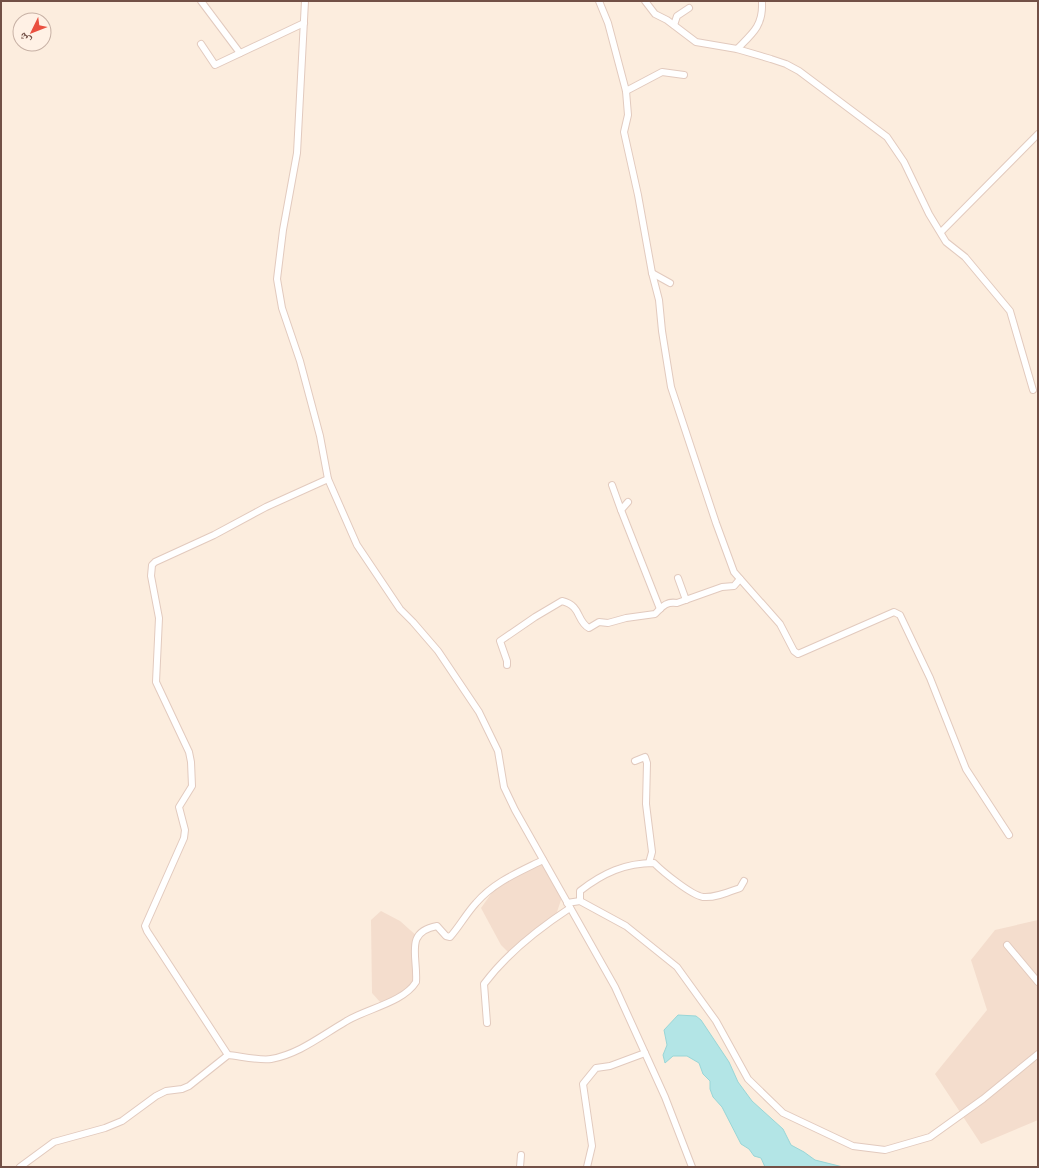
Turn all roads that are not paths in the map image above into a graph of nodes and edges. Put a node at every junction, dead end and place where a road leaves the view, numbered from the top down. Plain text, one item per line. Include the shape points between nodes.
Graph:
1 (201, 1) edge
2 (305, 1) edge
3 (599, 1) edge
4 (646, 1) edge
5 (762, 3) dead end
6 (689, 8) dead end
7 (304, 23) junction
8 (674, 26) junction
9 (201, 44) dead end
10 (737, 49) junction
11 (240, 53) junction
12 (684, 75) dead end
13 (626, 91) junction
14 (1038, 134) edge
15 (941, 232) junction
16 (652, 273) junction
17 (670, 283) dead end
18 (1033, 390) dead end
19 (328, 479) junction
20 (612, 485) dead end
21 (628, 502) dead end
22 (621, 510) junction
23 (678, 578) dead end
24 (740, 579) junction
25 (686, 600) junction
26 (660, 610) junction
27 (507, 665) dead end
28 (635, 761) dead end
29 (1008, 835) dead end
30 (543, 860) junction
31 (649, 863) junction
32 (744, 881) dead end
33 (580, 901) junction
34 (569, 905) junction
35 (1007, 945) dead end
36 (1038, 982) edge
37 (487, 1023) dead end
38 (645, 1054) junction
39 (1038, 1054) edge
40 (228, 1055) junction
41 (521, 1155) dead end
42 (20, 1167) edge
43 (520, 1167) edge
44 (587, 1167) edge
45 (692, 1167) edge

1 - 11 street
2 - 7 street
3 - 13 street via 608,23
4 - 8 street via 655,14
5 - 10 street via 760,25
6 - 8 street via 677,16
7 - 11 street
7 - 19 street via 298,153 283,230 277,279 282,308 300,361 320,436
8 - 10 street via 696,42
9 - 11 street via 215,65
10 - 15 street via 786,64 799,71 887,137 904,162 929,214
12 - 13 street via 662,72
13 - 16 street via 628,115 624,132
14 - 15 street
15 - 18 street via 946,242 965,257 1010,311
16 - 17 street
16 - 24 street via 659,300 671,387 716,523 734,572
19 - 30 street via 357,545 371,567 400,609 438,651 479,712 498,751 504,787
19 - 40 street via 155,562 151,568 159,618 156,682 188,752 192,786 179,807 185,830 183,843 145,926
20 - 22 street
21 - 22 street
22 - 26 street
23 - 25 street
24 - 25 street via 734,586 722,587
24 - 29 street via 780,624 798,654 894,612 900,615 930,678 966,769
25 - 26 street via 677,604 665,604
26 - 27 street via 655,614 608,623 599,622 588,628 577,610 562,601 500,642
28 - 31 street via 646,757 646,804 652,852
30 - 34 street
30 - 40 street via 492,888 477,902 450,937 437,926 419,932 414,941 416,982 406,992 345,1021 315,1041 290,1053 264,1059
31 - 32 street via 654,863 671,879 702,897 740,888
31 - 33 street via 637,863 598,877 580,890
33 - 34 street
33 - 39 street via 626,926 677,967 716,1021 748,1079 783,1113 853,1146 886,1150 930,1137 983,1099
34 - 37 street via 500,962 484,984
34 - 38 street via 615,987
35 - 36 street
38 - 44 street via 596,1068 583,1084 592,1146
38 - 45 street via 666,1097
40 - 42 street via 189,1086 156,1096 122,1122 54,1142
41 - 43 street

